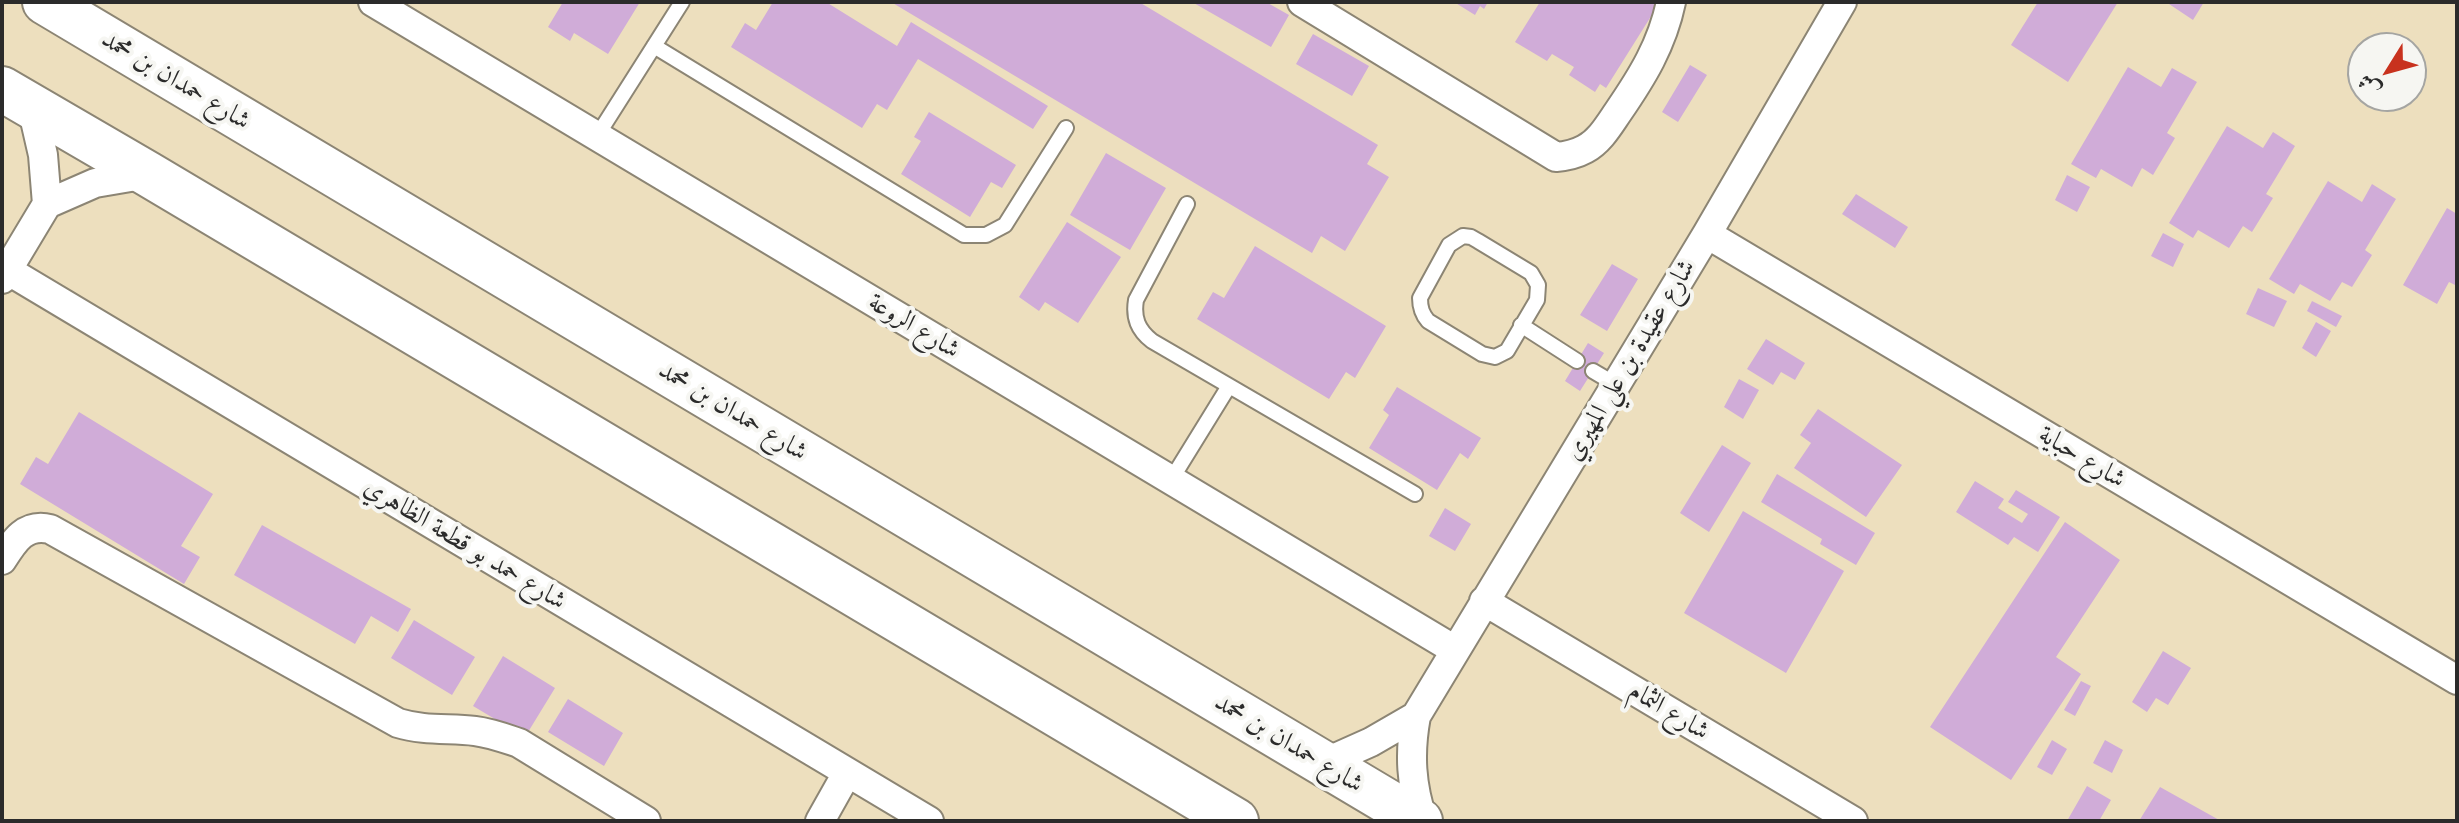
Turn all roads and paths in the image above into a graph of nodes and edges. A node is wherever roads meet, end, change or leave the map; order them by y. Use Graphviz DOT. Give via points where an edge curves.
graph roads {
  1 [pos="45,2"];
  2 [pos="373,2"];
  3 [pos="682,2"];
  4 [pos="1302,2"];
  5 [pos="1671,2"];
  6 [pos="1842,2"];
  7 [pos="654,46"];
  8 [pos="17,98"];
  9 [pos="1066,128"];
  10 [pos="597,136"];
  11 [pos="148,174"];
  12 [pos="47,204"];
  13 [pos="1187,204"];
  14 [pos="1707,234"];
  15 [pos="4,272"];
  16 [pos="1521,325"];
  17 [pos="1577,361"];
  18 [pos="1229,386"];
  19 [pos="1171,480"];
  20 [pos="1415,494"];
  21 [pos="2,560"];
  22 [pos="1484,601"];
  23 [pos="1455,650"];
  24 [pos="2457,680"];
  25 [pos="1416,716"];
  26 [pos="1324,763"];
  27 [pos="847,773"];
  28 [pos="646,821"];
  29 [pos="820,821"];
  30 [pos="929,821"];
  31 [pos="1236,821"];
  32 [pos="1422,821"];
  33 [pos="1853,821"];
  1 -- 26 [label="main road, شارع حمدان بن محمد"];
  2 -- 10 [label="street, شارع الروعة"];
  3 -- 7 [label="lane"];
  4 -- 5 [label="street" via="1556,157 1588,148 1603,134 1651,61"];
  6 -- 14 [label="street, شارع عقيدة بن علي المهيري"];
  7 -- 9 [label="lane" via="964,235 986,235 1005,225"];
  7 -- 10 [label="lane"];
  8 -- 11 [label="main road"];
  8 -- 12 [label="street" via="43,155"];
  10 -- 19 [label="street, شارع الروعة"];
  11 -- 12 [label="street" via="95,183"];
  11 -- 31 [label="main road"];
  12 -- 15 [label="street"];
  13 -- 18 [label="lane" via="1136,300 1136,320 1152,341"];
  14 -- 22 [label="street, شارع عقيدة بن علي المهيري" via="1604,378"];
  14 -- 24 [label="street, شارع حباية"];
  15 -- 27 [label="street, شارع حمد بو قطعة الظاهري"];
  16 -- 16 [label="lane" via="1539,292 1531,273 1471,237 1449,245 1420,298 1428,321 1488,357 1507,351"];
  16 -- 17 [label="lane"];
  18 -- 19 [label="lane"];
  18 -- 20 [label="lane"];
  19 -- 23 [label="street, شارع الروعة"];
  21 -- 28 [label="street" via="28,530 50,529 398,723 473,731 519,743"];
  22 -- 23 [label="street, شارع عقيدة بن علي المهيري"];
  22 -- 33 [label="street, شارع الثمام"];
  23 -- 25 [label="street, شارع عقيدة بن علي المهيري"];
  25 -- 26 [label="street, شارع عقيدة بن علي المهيري"];
  25 -- 32 [label="street, شارع عقيدة بن علي المهيري" via="1411,771"];
  26 -- 32 [label="main road, شارع حمدان بن محمد"];
  27 -- 29 [label="street"];
  27 -- 30 [label="street, شارع حمد بو قطعة الظاهري"];
}
